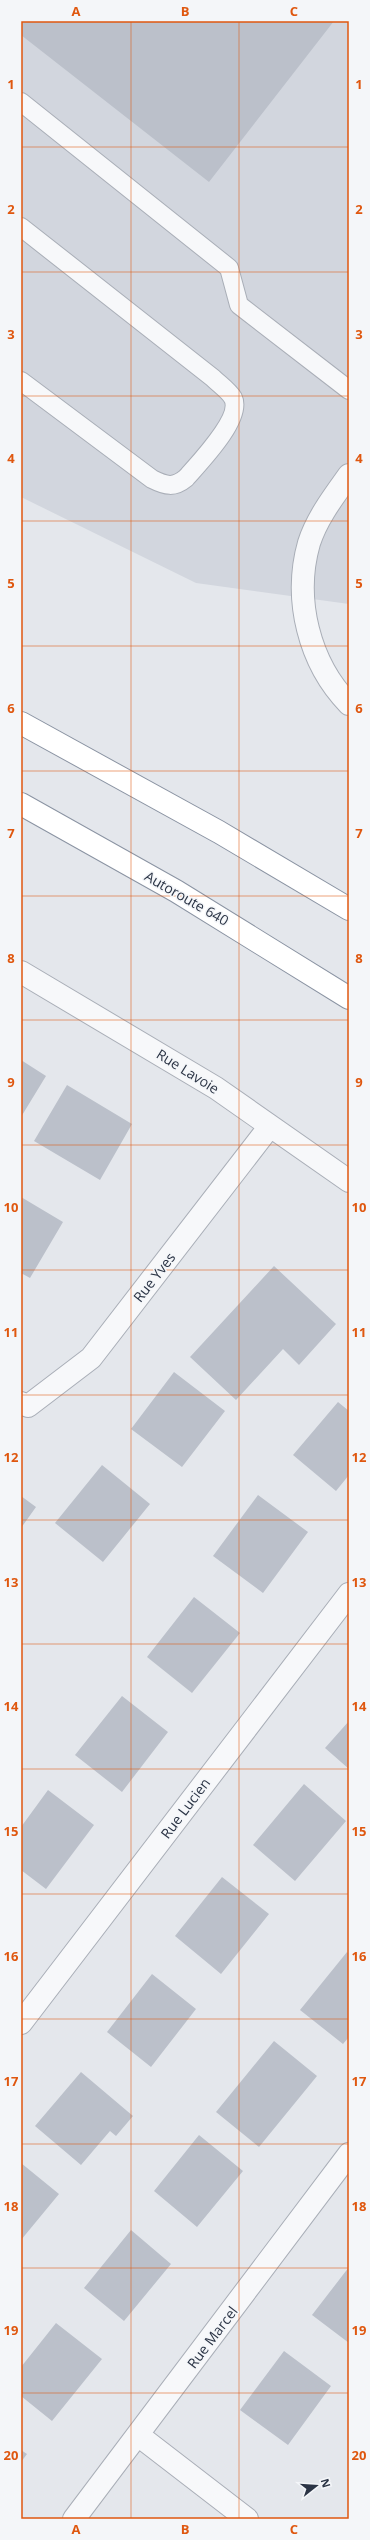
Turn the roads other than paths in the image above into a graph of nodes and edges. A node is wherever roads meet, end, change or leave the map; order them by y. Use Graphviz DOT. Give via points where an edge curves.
graph roads {
  1 [pos="21,102"];
  2 [pos="21,227"];
  3 [pos="21,381"];
  4 [pos="349,390"];
  5 [pos="349,475"];
  6 [pos="349,704"];
  7 [pos="21,723"];
  8 [pos="21,804"];
  9 [pos="349,909"];
  10 [pos="21,972"];
  11 [pos="349,998"];
  12 [pos="270,1126"];
  13 [pos="349,1180"];
  14 [pos="21,1402"];
  15 [pos="348,1597"];
  16 [pos="21,2023"];
  17 [pos="349,2154"];
  18 [pos="138,2435"];
  19 [pos="74,2519"];
  20 [pos="247,2519"];
  1 -- 4 [label="lane" via="229,268 239,305"];
  2 -- 3 [label="lane" via="213,378 233,398 235,412 229,424 186,478 178,485 165,486 152,479"];
  5 -- 6 [label="street" via="322,516 309,543 303,588 304,613 310,639 320,664"];
  7 -- 9 [label="highway" via="186,813 297,876"];
  8 -- 11 [label="highway, Autoroute 640" via="189,899"];
  10 -- 12 [label="street, Rue Lavoie" via="161,1054"];
  12 -- 13 [label="street, Rue Lavoie"];
  12 -- 14 [label="street, Rue Yves" via="91,1358 28,1406"];
  15 -- 16 [label="street, Rue Lucien"];
  17 -- 18 [label="street, Rue Marcel"];
  18 -- 19 [label="street, Rue Marcel"];
  18 -- 20 [label="street"];
}
